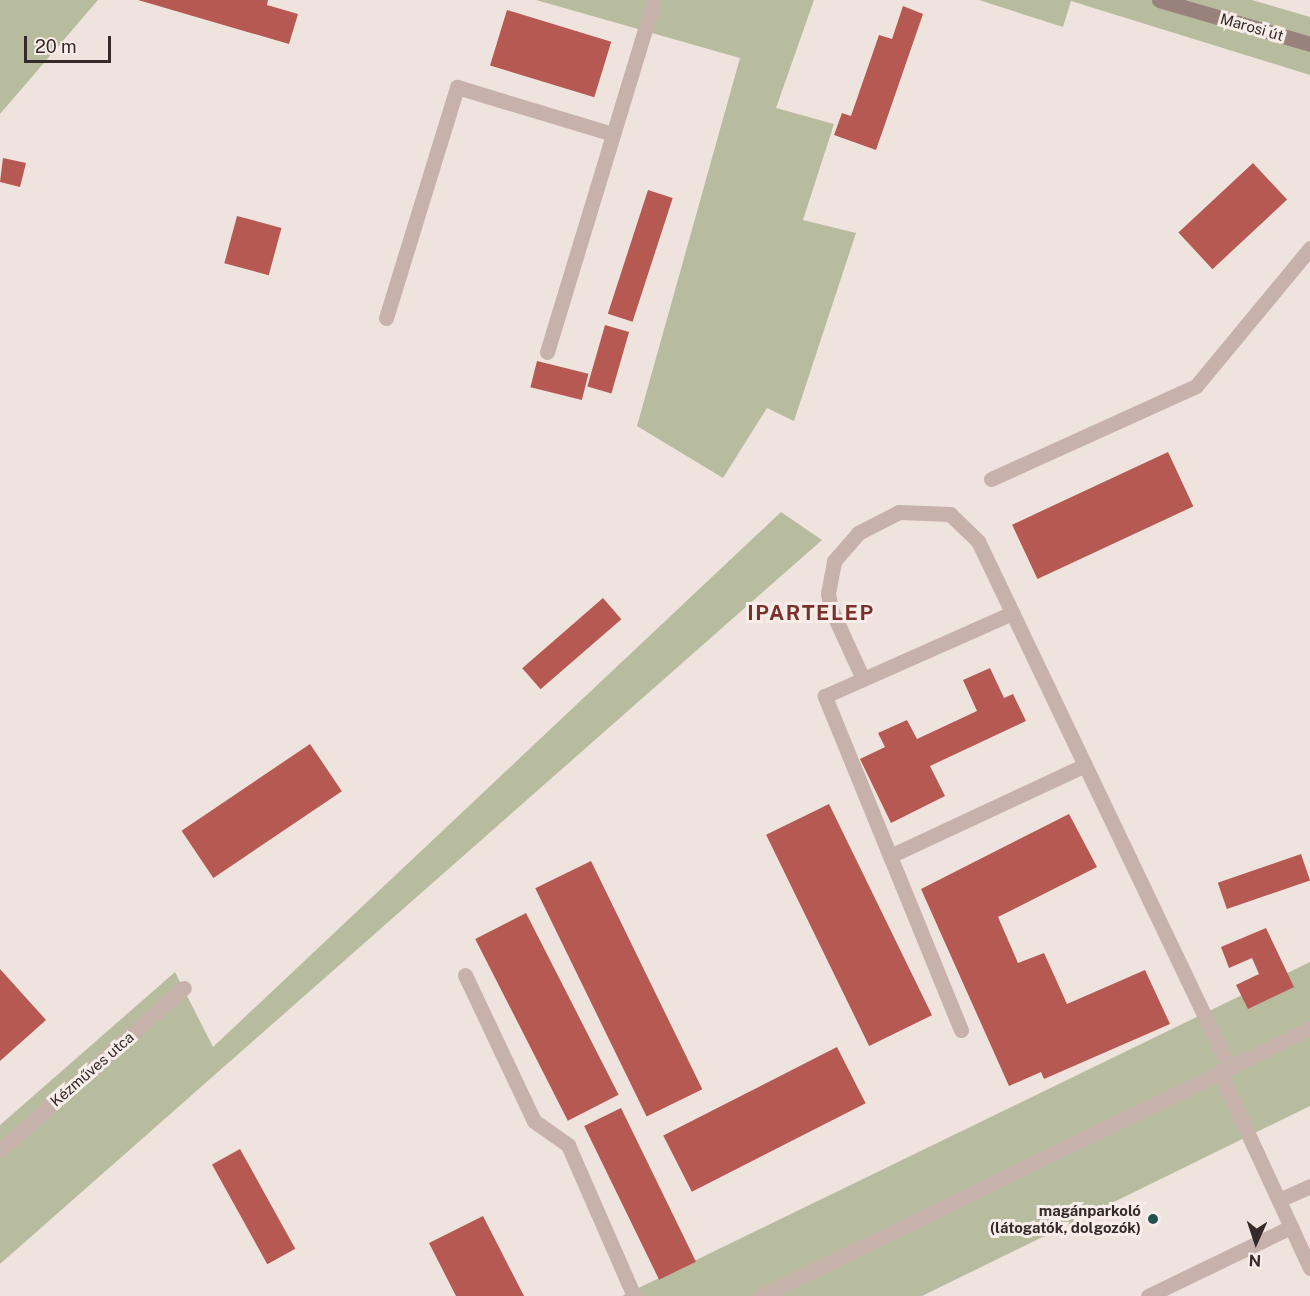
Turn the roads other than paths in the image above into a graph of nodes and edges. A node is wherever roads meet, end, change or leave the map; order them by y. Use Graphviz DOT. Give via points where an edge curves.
graph roads {
  1 [pos="654,0"];
  2 [pos="1159,0"];
  3 [pos="1310,44"];
  4 [pos="613,134"];
  5 [pos="1310,248"];
  6 [pos="386,318"];
  7 [pos="548,352"];
  8 [pos="991,479"];
  9 [pos="1012,613"];
  10 [pos="863,679"];
  11 [pos="1085,765"];
  12 [pos="890,856"];
  13 [pos="465,975"];
  14 [pos="184,988"];
  15 [pos="1310,1028"];
  16 [pos="961,1030"];
  17 [pos="1224,1069"];
  18 [pos="0,1150"];
  19 [pos="1310,1186"];
  20 [pos="1279,1200"];
  21 [pos="1291,1227"];
  22 [pos="1310,1268"];
  23 [pos="634,1296"];
  24 [pos="760,1296"];
  25 [pos="1148,1296"];
  1 -- 4 [label="street"];
  2 -- 3 [label="street, Marosi út"];
  4 -- 6 [label="street" via="457,87"];
  4 -- 7 [label="street"];
  5 -- 8 [label="street" via="1196,386"];
  9 -- 10 [label="street"];
  9 -- 10 [label="street" via="978,542 951,514 899,512 882,519 858,533 843,548 830,576 831,609"];
  9 -- 11 [label="street"];
  10 -- 12 [label="street" via="825,696"];
  11 -- 12 [label="street"];
  11 -- 17 [label="street"];
  12 -- 16 [label="street"];
  13 -- 23 [label="street" via="534,1121 568,1144"];
  14 -- 18 [label="street, Kézműves utca"];
  15 -- 17 [label="street"];
  17 -- 20 [label="street"];
  17 -- 24 [label="street"];
  19 -- 20 [label="street"];
  20 -- 21 [label="street"];
  21 -- 22 [label="street"];
  21 -- 25 [label="street"];
}
